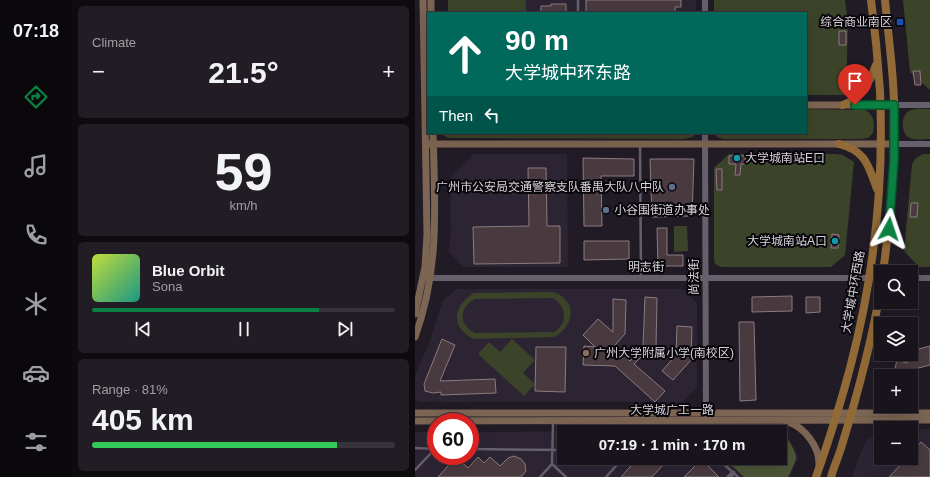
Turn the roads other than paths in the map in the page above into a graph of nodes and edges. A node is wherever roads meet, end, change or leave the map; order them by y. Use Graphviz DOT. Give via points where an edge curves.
graph roads {
  1 [pos="423,0"];
  2 [pos="431,0"];
  3 [pos="578,0"];
  4 [pos="705,0"];
  5 [pos="871,0"];
  6 [pos="885,0"];
  7 [pos="431,12"];
  8 [pos="578,12"];
  9 [pos="705,12"];
  10 [pos="877,60"];
  11 [pos="427,105"];
  12 [pos="807,105"];
  13 [pos="843,105"];
  14 [pos="880,105"];
  15 [pos="894,105"];
  16 [pos="930,105"];
  17 [pos="429,134"];
  18 [pos="433,134"];
  19 [pos="705,134"];
  20 [pos="430,144"];
  21 [pos="640,144"];
  22 [pos="705,144"];
  23 [pos="839,144"];
  24 [pos="880,144"];
  25 [pos="894,144"];
  26 [pos="930,144"];
  27 [pos="878,192"];
  28 [pos="884,265"];
  29 [pos="427,278"];
  30 [pos="641,278"];
  31 [pos="705,278"];
  32 [pos="869,278"];
  33 [pos="918,278"];
  34 [pos="930,278"];
  35 [pos="877,309"];
  36 [pos="415,314"];
  37 [pos="415,337"];
  38 [pos="415,413"];
  39 [pos="930,413"];
  40 [pos="706,417"];
  41 [pos="836,417"];
  42 [pos="851,417"];
  43 [pos="784,420"];
  44 [pos="930,420"];
  45 [pos="415,421"];
  46 [pos="553,424"];
  47 [pos="415,448"];
  48 [pos="427,448"];
  49 [pos="479,449"];
  50 [pos="552,450"];
  51 [pos="557,450"];
  52 [pos="427,457"];
  53 [pos="552,464"];
  54 [pos="617,465"];
  55 [pos="723,465"];
  56 [pos="415,470"];
  57 [pos="817,473"];
  58 [pos="731,475"];
  59 [pos="540,477"];
  60 [pos="566,477"];
  61 [pos="606,477"];
  62 [pos="738,477"];
  63 [pos="831,477"];
  1 -- 11 [label="main road"];
  2 -- 7 [label="main road"];
  3 -- 8 [label="lane"];
  4 -- 9 [label="street"];
  5 -- 10 [label="main road, 大学城中环西路"];
  6 -- 15 [label="main road"];
  10 -- 13 [label="main road" via="865,89 857,98"];
  10 -- 14 [label="main road, 大学城中环西路"];
  12 -- 13 [label="main road"];
  13 -- 14 [label="main road"];
  14 -- 15 [label="main road"];
  14 -- 24 [label="main road, 大学城中环西路"];
  15 -- 16 [label="street"];
  15 -- 25 [label="main road"];
  17 -- 20 [label="main road"];
  18 -- 20 [label="main road"];
  19 -- 22 [label="street, 尚法街"];
  20 -- 21 [label="main road"];
  20 -- 29 [label="main road"];
  21 -- 22 [label="main road"];
  21 -- 30 [label="lane"];
  22 -- 23 [label="main road"];
  22 -- 31 [label="street, 尚法街"];
  23 -- 24 [label="main road"];
  23 -- 27 [label="main road" via="853,149 863,157"];
  24 -- 25 [label="main road"];
  24 -- 27 [label="main road, 大学城中环西路"];
  25 -- 26 [label="street"];
  25 -- 28 [label="main road" via="891,208"];
  27 -- 32 [label="main road, 大学城中环西路"];
  29 -- 30 [label="street, 明志街"];
  29 -- 36 [label="main road"];
  29 -- 37 [label="main road" via="425,307"];
  30 -- 31 [label="street, 明志街"];
  31 -- 32 [label="street, 明志街"];
  31 -- 40 [label="street, 尚法街"];
  32 -- 41 [label="main road, 大学城中环西路" via="851,363"];
  33 -- 34 [label="street"];
  35 -- 42 [label="main road"];
  38 -- 40 [label="main road, 大学城广工一路"];
  39 -- 42 [label="main road, 大学城广工一路"];
  40 -- 41 [label="main road, 大学城广工一路"];
  40 -- 43 [label="main road, 大学城广工一路"];
  40 -- 45 [label="main road, 大学城广工一路"];
  41 -- 42 [label="main road, 大学城广工一路"];
  41 -- 43 [label="main road, 大学城广工一路"];
  41 -- 57 [label="main road, 大学城中环西路"];
  42 -- 44 [label="main road, 大学城广工一路"];
  42 -- 63 [label="main road"];
  43 -- 57 [label="main road" via="797,426 810,438 818,456"];
  46 -- 50 [label="lane"];
  47 -- 48 [label="lane"];
  49 -- 50 [label="lane"];
  50 -- 51 [label="lane"];
  50 -- 53 [label="lane"];
  52 -- 56 [label="lane"];
  53 -- 59 [label="lane"];
  53 -- 60 [label="lane"];
  54 -- 61 [label="lane"];
  55 -- 58 [label="lane"];
  58 -- 62 [label="lane"];
}
